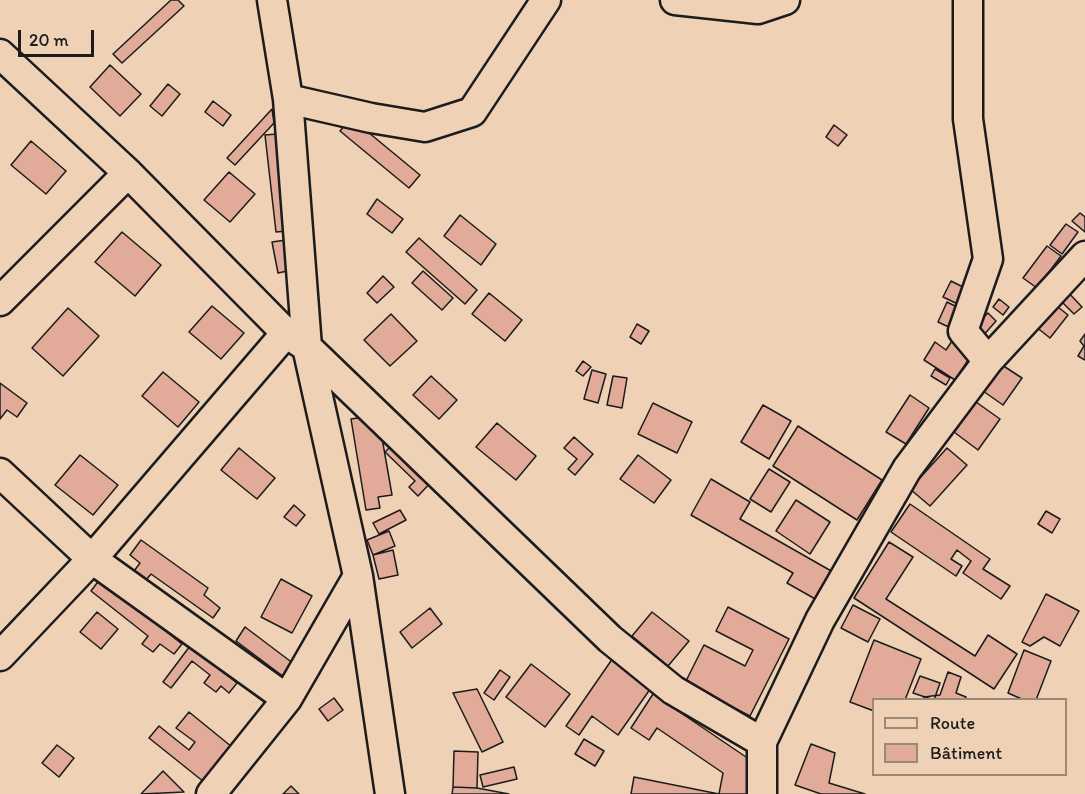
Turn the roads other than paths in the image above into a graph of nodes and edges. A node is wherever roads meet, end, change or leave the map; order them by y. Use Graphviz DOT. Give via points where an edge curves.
graph roads {
  1 [pos="272,0"];
  2 [pos="546,0"];
  3 [pos="675,0"];
  4 [pos="785,0"];
  5 [pos="968,0"];
  6 [pos="0,54"];
  7 [pos="288,99"];
  8 [pos="128,173"];
  9 [pos="1085,256"];
  10 [pos="0,301"];
  11 [pos="296,340"];
  12 [pos="988,361"];
  13 [pos="0,473"];
  14 [pos="92,559"];
  15 [pos="358,576"];
  16 [pos="0,656"];
  17 [pos="287,699"];
  18 [pos="762,742"];
  19 [pos="211,794"];
  20 [pos="390,794"];
  21 [pos="762,794"];
  1 -- 7 [label="street"];
  2 -- 7 [label="street" via="472,112 425,127"];
  3 -- 4 [label="street" via="758,9"];
  5 -- 12 [label="street" via="968,119 988,260 963,331"];
  6 -- 8 [label="street"];
  7 -- 11 [label="street"];
  8 -- 10 [label="street"];
  8 -- 11 [label="street"];
  9 -- 12 [label="street"];
  11 -- 14 [label="street"];
  11 -- 15 [label="street"];
  11 -- 18 [label="street" via="610,639 673,690"];
  12 -- 18 [label="street" via="907,469 820,620"];
  13 -- 14 [label="street"];
  14 -- 16 [label="street"];
  14 -- 17 [label="street"];
  15 -- 17 [label="street"];
  15 -- 20 [label="street"];
  17 -- 19 [label="street"];
  18 -- 21 [label="street"];
}
